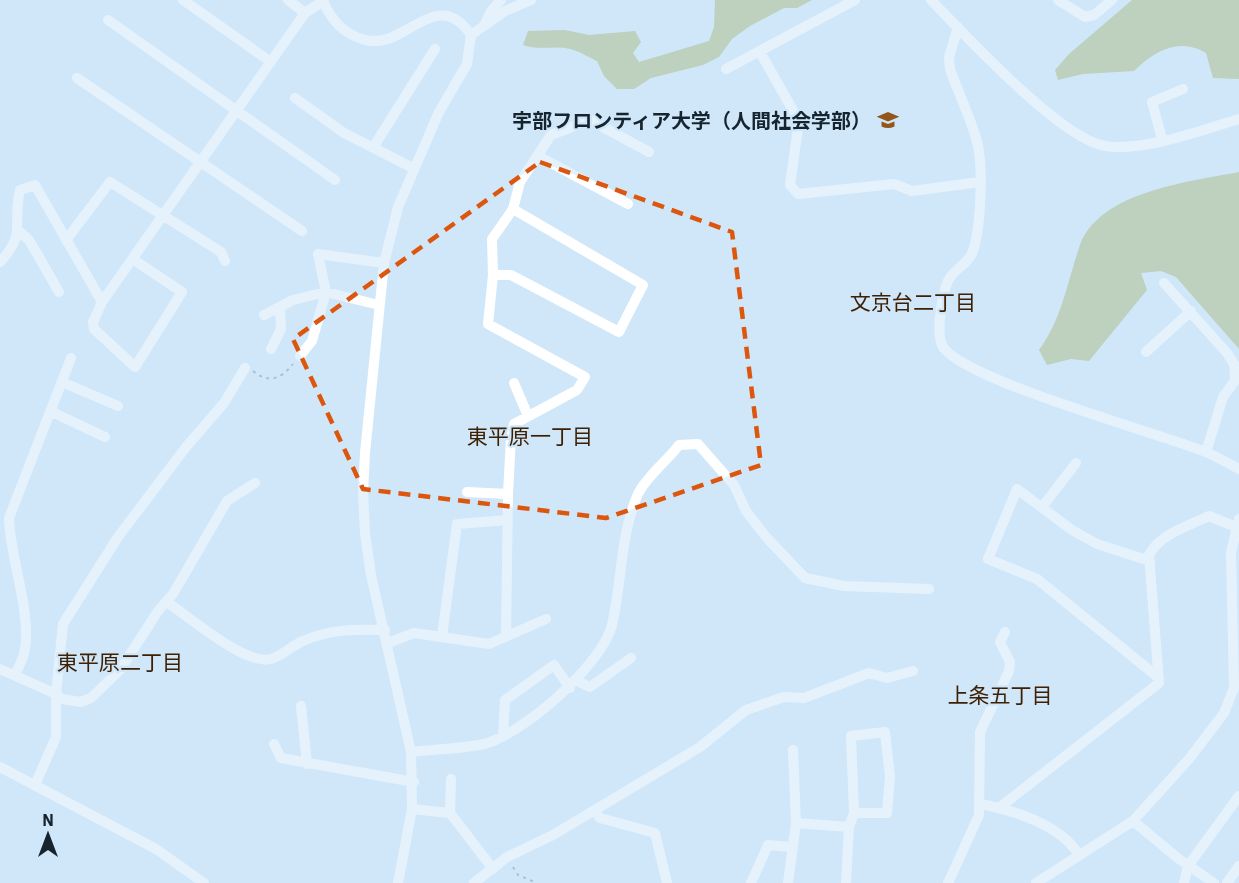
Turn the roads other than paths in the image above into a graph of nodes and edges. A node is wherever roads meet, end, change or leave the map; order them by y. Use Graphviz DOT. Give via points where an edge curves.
graph roads {
  1 [pos="183,0"];
  2 [pos="288,0"];
  3 [pos="323,0"];
  4 [pos="501,0"];
  5 [pos="531,0"];
  6 [pos="855,0"];
  7 [pos="931,0"];
  8 [pos="1058,0"];
  9 [pos="1112,0"];
  10 [pos="305,13"];
  11 [pos="108,20"];
  12 [pos="484,27"];
  13 [pos="958,27"];
  14 [pos="471,35"];
  15 [pos="435,50"];
  16 [pos="760,52"];
  17 [pos="271,62"];
  18 [pos="726,69"];
  19 [pos="77,78"];
  20 [pos="1183,89"];
  21 [pos="295,98"];
  22 [pos="237,111"];
  23 [pos="1239,119"];
  24 [pos="1161,139"];
  25 [pos="374,146"];
  26 [pos="649,152"];
  27 [pos="538,156"];
  28 [pos="202,162"];
  29 [pos="413,168"];
  30 [pos="335,180"];
  31 [pos="980,182"];
  32 [pos="628,204"];
  33 [pos="513,209"];
  34 [pos="164,216"];
  35 [pos="19,231"];
  36 [pos="302,231"];
  37 [pos="66,240"];
  38 [pos="134,260"];
  39 [pos="225,261"];
  40 [pos="0,262"];
  41 [pos="384,263"];
  42 [pos="493,275"];
  43 [pos="1164,283"];
  44 [pos="59,292"];
  45 [pos="326,292"];
  46 [pos="102,302"];
  47 [pos="380,305"];
  48 [pos="280,307"];
  49 [pos="1191,311"];
  50 [pos="264,315"];
  51 [pos="271,349"];
  52 [pos="1146,352"];
  53 [pos="300,356"];
  54 [pos="71,358"];
  55 [pos="245,368"];
  56 [pos="1237,377"];
  57 [pos="62,382"];
  58 [pos="514,383"];
  59 [pos="118,406"];
  60 [pos="52,412"];
  61 [pos="528,416"];
  62 [pos="105,437"];
  63 [pos="1206,452"];
  64 [pos="1076,463"];
  65 [pos="1239,468"];
  66 [pos="255,483"];
  67 [pos="467,492"];
  68 [pos="508,494"];
  69 [pos="1042,507"];
  70 [pos="508,520"];
  71 [pos="1238,523"];
  72 [pos="1150,561"];
  73 [pos="929,589"];
  74 [pos="168,603"];
  75 [pos="546,619"];
  76 [pos="385,630"];
  77 [pos="1005,632"];
  78 [pos="442,636"];
  79 [pos="506,637"];
  80 [pos="388,643"];
  81 [pos="631,658"];
  82 [pos="0,669"];
  83 [pos="913,671"];
  84 [pos="15,675"];
  85 [pos="1159,678"];
  86 [pos="573,684"];
  87 [pos="1237,688"];
  88 [pos="56,693"];
  89 [pos="301,706"];
  90 [pos="503,735"];
  91 [pos="274,744"];
  92 [pos="793,750"];
  93 [pos="411,752"];
  94 [pos="307,764"];
  95 [pos="0,767"];
  96 [pos="452,779"];
  97 [pos="414,782"];
  98 [pos="35,785"];
  99 [pos="1239,796"];
  100 [pos="981,804"];
  101 [pos="999,807"];
  102 [pos="412,809"];
  103 [pos="594,810"];
  104 [pos="450,813"];
  105 [pos="854,813"];
  106 [pos="1133,821"];
  107 [pos="796,823"];
  108 [pos="849,827"];
  109 [pos="791,847"];
  110 [pos="1079,855"];
  111 [pos="1188,866"];
  112 [pos="1239,866"];
  113 [pos="493,869"];
  114 [pos="204,883"];
  115 [pos="398,883"];
  116 [pos="474,883"];
  117 [pos="668,883"];
  118 [pos="752,883"];
  119 [pos="788,883"];
  120 [pos="846,883"];
  121 [pos="948,883"];
  122 [pos="1036,883"];
  123 [pos="1184,883"];
  124 [pos="1214,883"];
  125 [pos="1227,883"];
  1 -- 17 [label="street"];
  2 -- 10 [label="street"];
  3 -- 10 [label="street"];
  3 -- 14 [label="street" via="334,21 362,39 395,37 439,12 459,19"];
  4 -- 12 [label="street" via="490,11"];
  5 -- 12 [label="street" via="505,11"];
  6 -- 16 [label="street"];
  7 -- 13 [label="street"];
  8 -- 9 [label="street" via="1085,17 1094,15"];
  10 -- 17 [label="street"];
  11 -- 22 [label="street"];
  12 -- 14 [label="street"];
  13 -- 24 [label="street" via="1069,130 1090,142 1120,147"];
  13 -- 31 [label="street" via="949,57 950,69 976,137"];
  14 -- 29 [label="street" via="467,64"];
  15 -- 25 [label="street"];
  16 -- 18 [label="street"];
  16 -- 31 [label="street" via="799,121 790,184 798,194 894,184 912,191"];
  17 -- 22 [label="street"];
  19 -- 28 [label="street"];
  20 -- 24 [label="street" via="1152,102"];
  21 -- 25 [label="street" via="344,133"];
  22 -- 28 [label="street"];
  22 -- 30 [label="street"];
  23 -- 24 [label="street"];
  25 -- 29 [label="street"];
  26 -- 27 [label="street" via="590,120 551,135"];
  27 -- 32 [label="street"];
  27 -- 33 [label="street" via="520,182"];
  28 -- 34 [label="street"];
  28 -- 36 [label="street"];
  29 -- 41 [label="street"];
  31 -- 63 [label="street" via="974,248 970,259 952,274 946,285 940,334 949,354 960,363 1049,400"];
  33 -- 42 [label="street" via="492,239"];
  33 -- 42 [label="street" via="643,285 618,332 511,275"];
  34 -- 37 [label="street" via="110,182"];
  34 -- 38 [label="street"];
  34 -- 39 [label="street" via="221,252"];
  35 -- 37 [label="street" via="20,190 35,185"];
  35 -- 40 [label="street"];
  35 -- 44 [label="street" via="29,240"];
  37 -- 46 [label="street"];
  38 -- 46 [label="street"];
  38 -- 46 [label="street" via="182,292 135,367 94,329"];
  41 -- 45 [label="street" via="318,254"];
  41 -- 47 [label="street"];
  42 -- 61 [label="street" via="488,324 585,377 577,390"];
  43 -- 49 [label="street"];
  45 -- 47 [label="street"];
  45 -- 48 [label="street"];
  45 -- 53 [label="street" via="312,341"];
  47 -- 76 [label="street" via="363,492 371,575"];
  48 -- 50 [label="street"];
  48 -- 51 [label="street" via="281,329"];
  49 -- 52 [label="street"];
  49 -- 56 [label="street" via="1234,364"];
  54 -- 57 [label="street"];
  55 -- 88 [label="street" via="224,403 118,537 63,624"];
  56 -- 63 [label="street" via="1223,397"];
  57 -- 59 [label="street"];
  57 -- 60 [label="street"];
  58 -- 61 [label="street"];
  60 -- 62 [label="street"];
  60 -- 84 [label="street" via="9,518 24,622 24,653"];
  61 -- 68 [label="street" via="514,424"];
  63 -- 65 [label="street"];
  64 -- 69 [label="street"];
  66 -- 74 [label="street" via="227,501"];
  67 -- 68 [label="street"];
  68 -- 70 [label="street"];
  69 -- 72 [label="street" via="1097,544"];
  69 -- 85 [label="street" via="1017,489 988,559 1037,579"];
  70 -- 78 [label="street" via="457,524"];
  70 -- 79 [label="street"];
  71 -- 72 [label="street" via="1209,516 1162,539 1153,547"];
  71 -- 87 [label="street" via="1231,553"];
  72 -- 85 [label="street"];
  73 -- 86 [label="street" via="844,586 805,578 746,511 734,484 707,452 698,444 679,445 639,493 612,625"];
  74 -- 76 [label="street" via="230,647 263,659 272,659 302,641 333,631"];
  74 -- 88 [label="street" via="158,611 127,662 91,698 72,702"];
  75 -- 79 [label="street"];
  76 -- 80 [label="street"];
  77 -- 100 [label="street" via="1000,642 1010,662 1009,671 980,732"];
  78 -- 79 [label="street" via="489,644"];
  78 -- 80 [label="street" via="414,633"];
  80 -- 93 [label="street"];
  81 -- 86 [label="street" via="590,687"];
  82 -- 84 [label="street"];
  83 -- 103 [label="street" via="887,678 869,673 804,698 784,697 746,710 700,747"];
  84 -- 88 [label="street"];
  85 -- 101 [label="street" via="1158,684"];
  86 -- 90 [label="street"];
  86 -- 90 [label="street" via="554,665 505,700"];
  87 -- 106 [label="street" via="1215,726"];
  88 -- 98 [label="street" via="56,737"];
  89 -- 94 [label="street"];
  90 -- 93 [label="street" via="484,744"];
  91 -- 94 [label="street" via="281,758"];
  92 -- 107 [label="street"];
  93 -- 97 [label="street"];
  94 -- 97 [label="street"];
  95 -- 98 [label="street"];
  96 -- 104 [label="street"];
  97 -- 102 [label="street"];
  98 -- 114 [label="street" via="156,849"];
  99 -- 111 [label="street"];
  100 -- 101 [label="street"];
  100 -- 121 [label="street"];
  101 -- 110 [label="street" via="1062,834"];
  102 -- 104 [label="street"];
  102 -- 115 [label="street"];
  103 -- 113 [label="street" via="507,857"];
  103 -- 117 [label="street" via="600,818 655,833"];
  104 -- 113 [label="street"];
  105 -- 105 [label="street" via="851,736 885,732 890,777 887,813"];
  105 -- 108 [label="street"];
  106 -- 110 [label="street"];
  106 -- 111 [label="street"];
  107 -- 108 [label="street"];
  107 -- 109 [label="street"];
  108 -- 120 [label="street"];
  109 -- 118 [label="street" via="768,845"];
  109 -- 119 [label="street"];
  110 -- 122 [label="street"];
  111 -- 123 [label="street"];
  111 -- 124 [label="street"];
  112 -- 125 [label="street"];
  113 -- 116 [label="street"];
}
